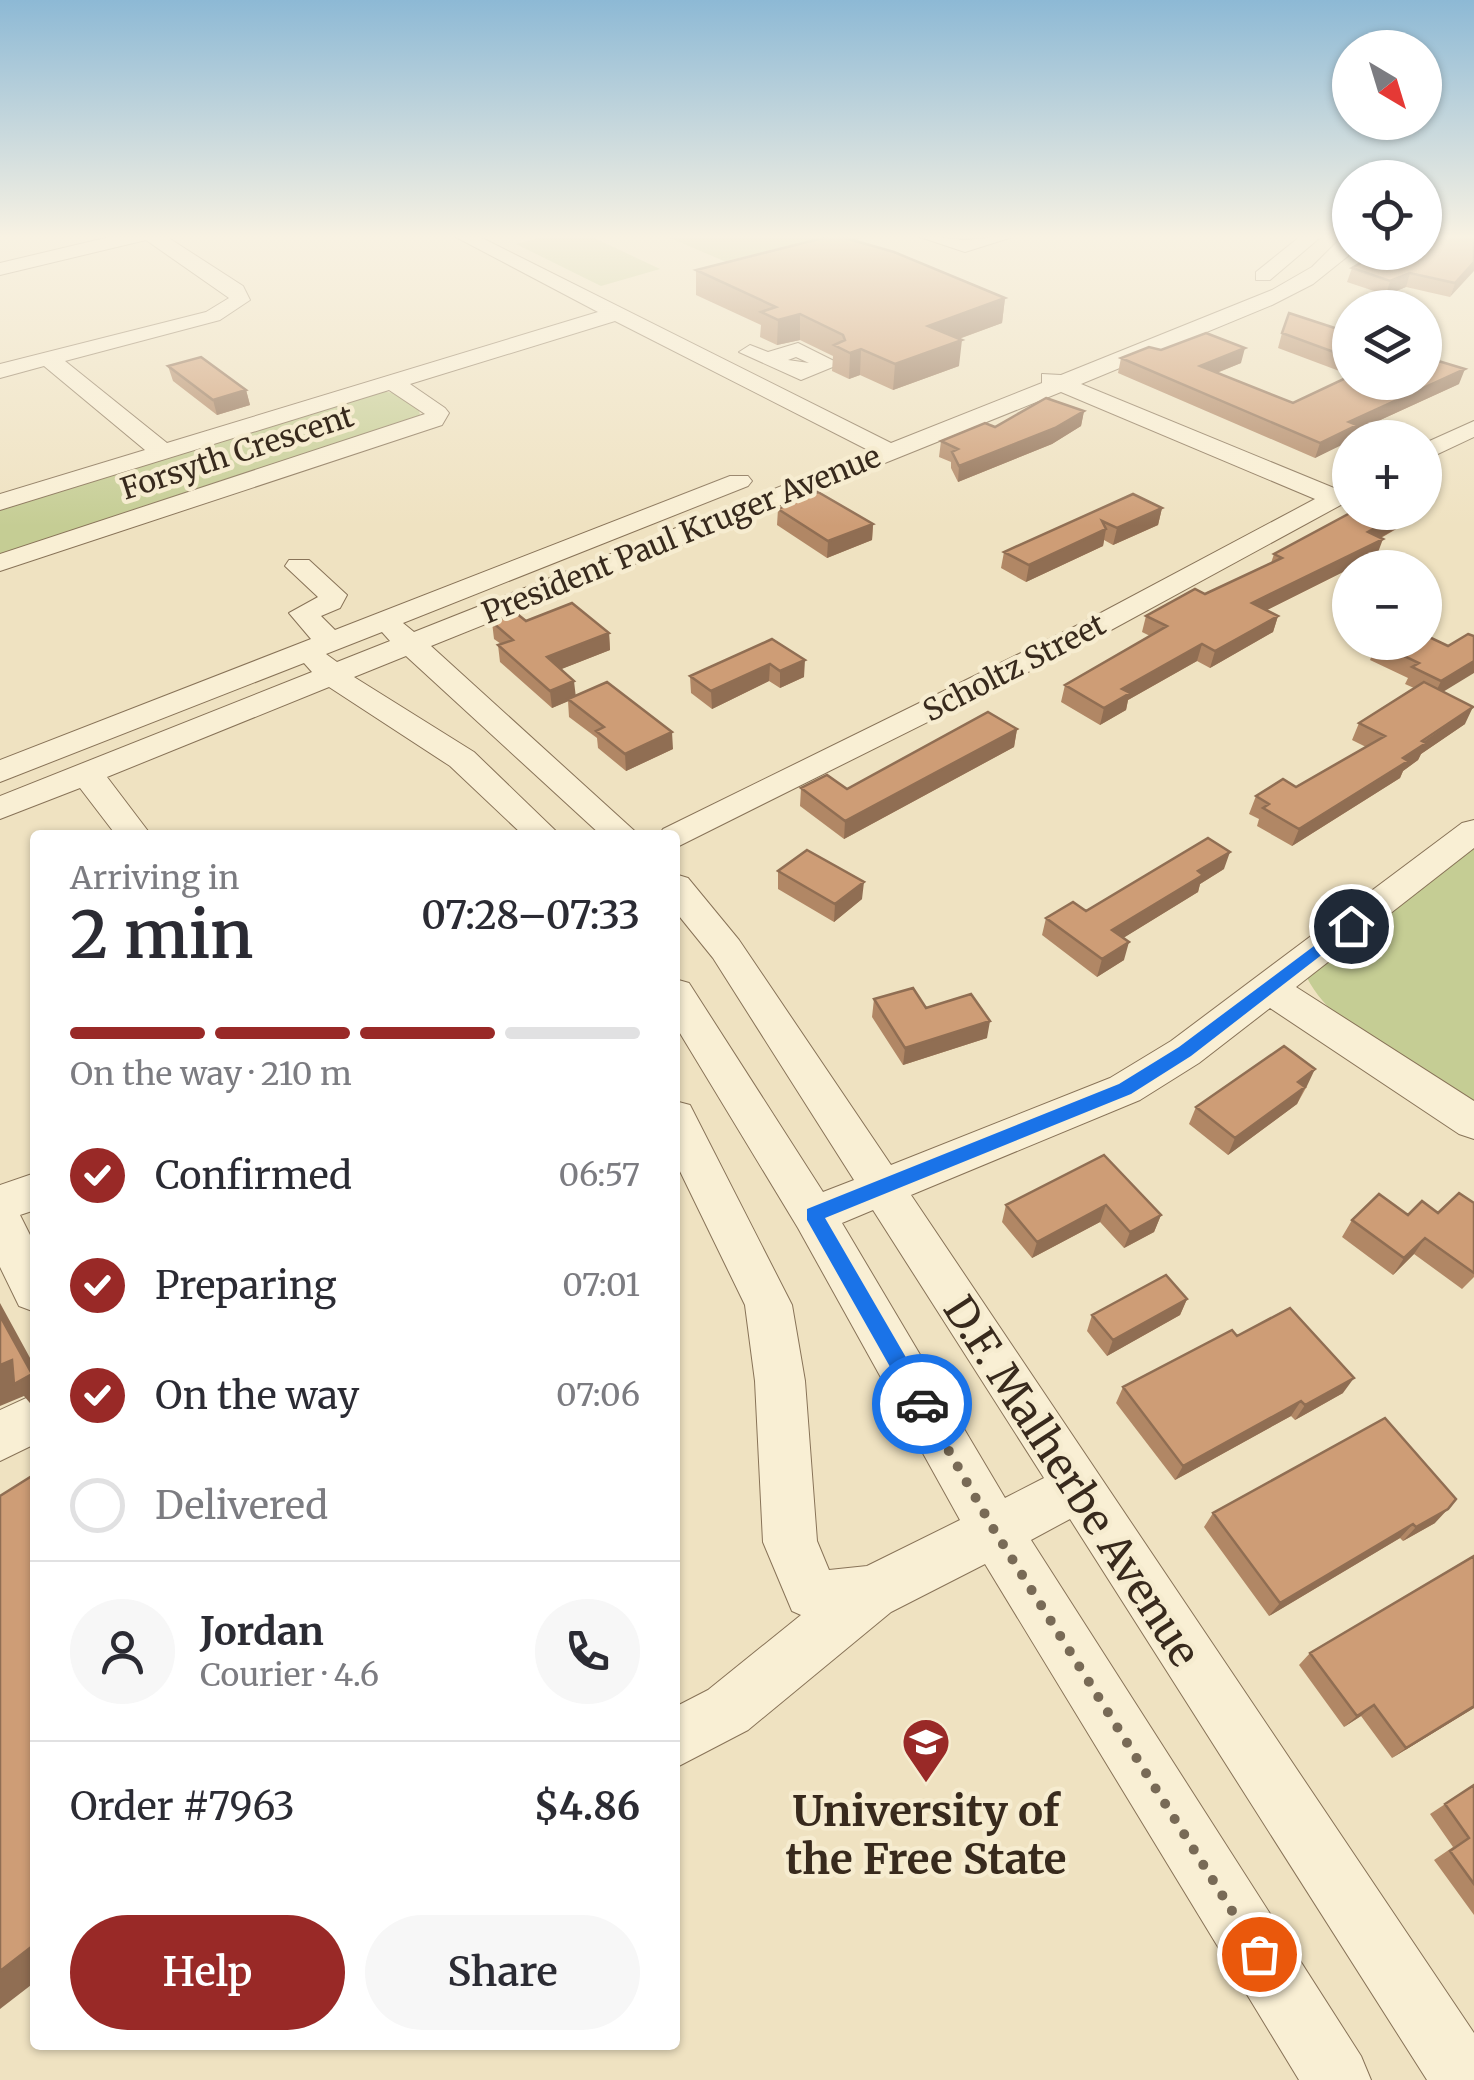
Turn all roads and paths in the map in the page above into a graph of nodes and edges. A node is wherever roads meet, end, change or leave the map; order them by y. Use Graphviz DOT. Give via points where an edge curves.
graph roads {
  1 [pos="151,332"];
  2 [pos="557,332"];
  3 [pos="651,332"];
  4 [pos="1127,332"];
  5 [pos="1189,332"];
  6 [pos="758,355"];
  7 [pos="49,359"];
  8 [pos="704,359"];
  9 [pos="0,372"];
  10 [pos="393,383"];
  11 [pos="1060,384"];
  12 [pos="890,423"];
  13 [pos="1474,428"];
  14 [pos="861,434"];
  15 [pos="1442,444"];
  16 [pos="825,448"];
  17 [pos="161,451"];
  18 [pos="888,451"];
  19 [pos="770,469"];
  20 [pos="1332,490"];
  21 [pos="1332,499"];
  22 [pos="0,502"];
  23 [pos="0,562"];
  24 [pos="298,566"];
  25 [pos="464,620"];
  26 [pos="380,621"];
  27 [pos="412,642"];
  28 [pos="322,644"];
  29 [pos="333,676"];
  30 [pos="464,692"];
  31 [pos="0,772"];
  32 [pos="86,774"];
  33 [pos="0,808"];
  34 [pos="130,830"];
  35 [pos="538,830"];
  36 [pos="616,830"];
  37 [pos="1474,831"];
  38 [pos="680,835"];
  39 [pos="680,892"];
  40 [pos="1268,988"];
  41 [pos="680,1001"];
  42 [pos="1474,1122"];
  43 [pos="680,1126"];
  44 [pos="880,1185"];
  45 [pos="30,1193"];
  46 [pos="0,1204"];
  47 [pos="814,1214"];
  48 [pos="0,1220"];
  49 [pos="30,1282"];
  50 [pos="30,1420"];
  51 [pos="0,1438"];
  52 [pos="1076,1489"];
  53 [pos="994,1530"];
  54 [pos="872,1594"];
  55 [pos="680,1736"];
  56 [pos="1338,2080"];
  57 [pos="1466,2080"];
  1 -- 7 [label="street"];
  2 -- 10 [label="street"];
  3 -- 8 [label="street"];
  4 -- 11 [label="street" via="1028,370"];
  5 -- 11 [label="street, President Paul Kruger Avenue"];
  6 -- 8 [label="street"];
  7 -- 9 [label="street"];
  7 -- 17 [label="street"];
  8 -- 14 [label="street"];
  10 -- 17 [label="street"];
  10 -- 23 [label="street, Forsyth Crescent" via="432,408 434,420"];
  11 -- 18 [label="street, President Paul Kruger Avenue"];
  11 -- 20 [label="street"];
  12 -- 14 [label="street, President Paul Kruger Avenue"];
  13 -- 15 [label="street"];
  14 -- 16 [label="street, President Paul Kruger Avenue"];
  14 -- 18 [label="street"];
  17 -- 22 [label="street"];
  18 -- 25 [label="street, President Paul Kruger Avenue"];
  19 -- 26 [label="street, President Paul Kruger Avenue"];
  21 -- 38 [label="street, Scholtz Street" via="1090,630"];
  24 -- 28 [label="street" via="333,595 303,613"];
  25 -- 27 [label="street, President Paul Kruger Avenue"];
  25 -- 30 [label="street" via="453,650"];
  26 -- 27 [label="street"];
  26 -- 28 [label="street, President Paul Kruger Avenue"];
  27 -- 29 [label="street, President Paul Kruger Avenue"];
  27 -- 30 [label="street"];
  28 -- 29 [label="street" via="317,660"];
  28 -- 31 [label="street, President Paul Kruger Avenue"];
  29 -- 32 [label="street, President Paul Kruger Avenue"];
  29 -- 35 [label="street" via="462,759"];
  30 -- 36 [label="street"];
  32 -- 33 [label="street, President Paul Kruger Avenue"];
  32 -- 34 [label="street"];
  37 -- 40 [label="street"];
  39 -- 44 [label="street, D.F. Malherbe Avenue" via="726,948"];
  40 -- 42 [label="street"];
  40 -- 44 [label="street" via="1125,1089"];
  41 -- 47 [label="street"];
  43 -- 54 [label="street" via="768,1305 790,1542 800,1574 812,1592 836,1599"];
  44 -- 47 [label="street"];
  44 -- 52 [label="street, D.F. Malherbe Avenue"];
  45 -- 46 [label="street"];
  47 -- 53 [label="street"];
  48 -- 49 [label="street"];
  50 -- 51 [label="street"];
  52 -- 53 [label="street"];
  52 -- 57 [label="street, D.F. Malherbe Avenue"];
  53 -- 54 [label="street"];
  53 -- 56 [label="street"];
  54 -- 55 [label="street" via="728,1710"];
}
